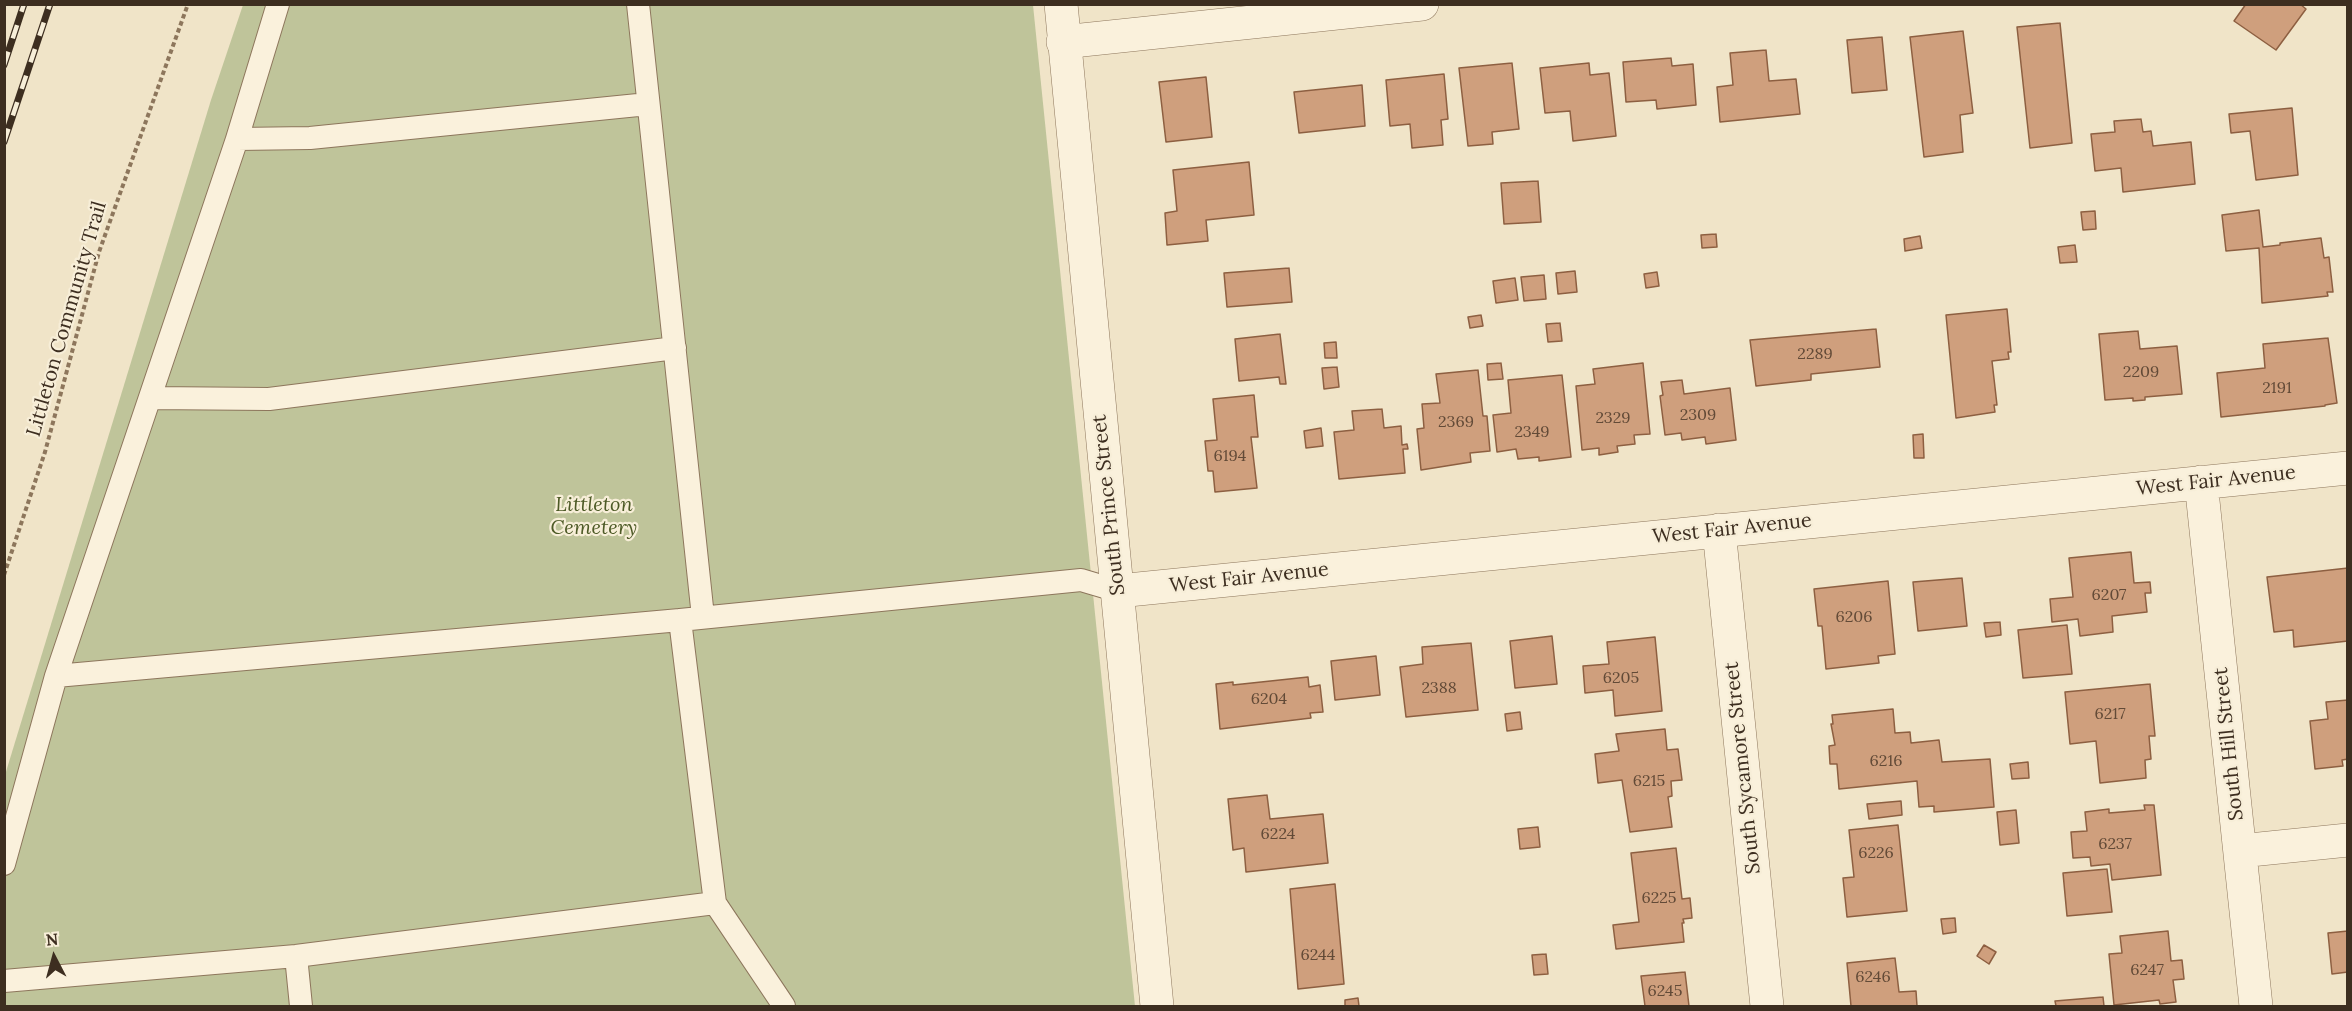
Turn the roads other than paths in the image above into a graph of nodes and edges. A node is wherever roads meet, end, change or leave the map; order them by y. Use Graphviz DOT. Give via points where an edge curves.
graph roads {
  1 [pos="278,4"];
  2 [pos="638,4"];
  3 [pos="1061,4"];
  4 [pos="1422,4"];
  5 [pos="1063,42"];
  6 [pos="648,104"];
  7 [pos="237,139"];
  8 [pos="675,348"];
  9 [pos="150,398"];
  10 [pos="2348,468"];
  11 [pos="2201,483"];
  12 [pos="1719,530"];
  13 [pos="1118,591"];
  14 [pos="703,618"];
  15 [pos="680,620"];
  16 [pos="56,676"];
  17 [pos="2348,840"];
  18 [pos="2240,851"];
  19 [pos="4,864"];
  20 [pos="716,903"];
  21 [pos="296,956"];
  22 [pos="4,981"];
  23 [pos="301,1006"];
  24 [pos="784,1006"];
  25 [pos="1157,1006"];
  26 [pos="1767,1006"];
  27 [pos="2256,1006"];
  1 -- 7 [label="lane"];
  2 -- 6 [label="lane"];
  3 -- 5 [label="street, South Prince Street"];
  4 -- 5 [label="street"];
  5 -- 13 [label="street, South Prince Street"];
  6 -- 7 [label="lane" via="310,138"];
  6 -- 8 [label="lane"];
  7 -- 9 [label="lane"];
  8 -- 9 [label="lane" via="269,399"];
  8 -- 14 [label="lane"];
  9 -- 16 [label="lane"];
  10 -- 11 [label="street, West Fair Avenue"];
  11 -- 12 [label="street, West Fair Avenue"];
  11 -- 18 [label="street, South Hill Street"];
  12 -- 13 [label="street, West Fair Avenue"];
  12 -- 26 [label="street, South Sycamore Street"];
  13 -- 14 [label="lane" via="1081,580"];
  13 -- 25 [label="street, South Prince Street"];
  14 -- 15 [label="lane"];
  15 -- 16 [label="lane"];
  15 -- 20 [label="lane"];
  16 -- 19 [label="lane"];
  17 -- 18 [label="street"];
  18 -- 27 [label="street, South Hill Street"];
  20 -- 21 [label="lane"];
  20 -- 24 [label="lane"];
  21 -- 22 [label="lane"];
  21 -- 23 [label="lane"];
}
